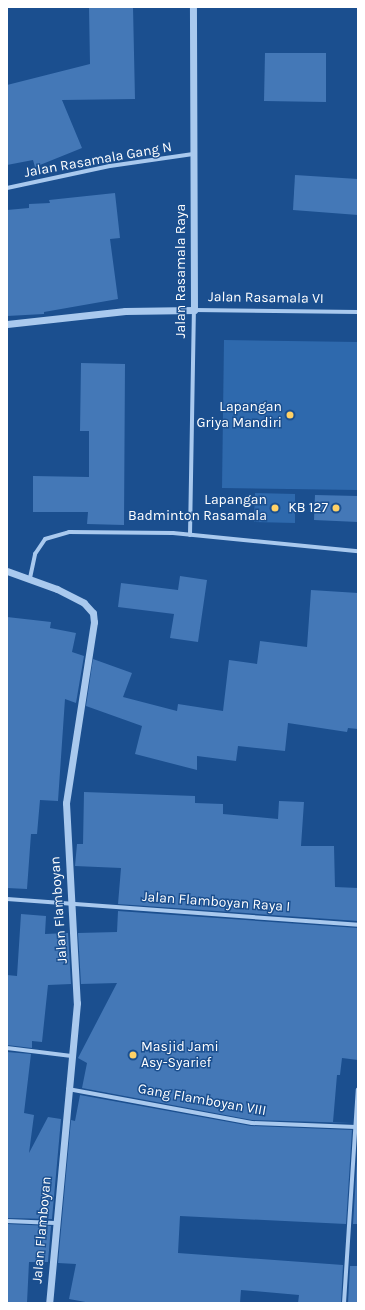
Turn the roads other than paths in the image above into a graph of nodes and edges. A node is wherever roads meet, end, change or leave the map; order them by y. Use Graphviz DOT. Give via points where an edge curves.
graph roads {
  1 [pos="193,7"];
  2 [pos="193,154"];
  3 [pos="7,188"];
  4 [pos="194,310"];
  5 [pos="358,312"];
  6 [pos="7,324"];
  7 [pos="190,535"];
  8 [pos="358,551"];
  9 [pos="7,571"];
  10 [pos="30,578"];
  11 [pos="7,899"];
  12 [pos="72,902"];
  13 [pos="358,925"];
  14 [pos="7,1048"];
  15 [pos="72,1056"];
  16 [pos="68,1089"];
  17 [pos="358,1089"];
  18 [pos="356,1127"];
  19 [pos="7,1221"];
  20 [pos="55,1223"];
  21 [pos="49,1303"];
  22 [pos="344,1303"];
  1 -- 2 [label="street, Jalan Rasamala Raya"];
  2 -- 3 [label="street, Jalan Rasamala Gang N" via="110,166"];
  2 -- 4 [label="street, Jalan Rasamala Raya"];
  4 -- 5 [label="street, Jalan Rasamala VI"];
  4 -- 6 [label="street, Jalan Rasamala VI" via="125,311"];
  4 -- 7 [label="street, Jalan Rasamala Raya"];
  7 -- 8 [label="street"];
  7 -- 10 [label="street" via="69,532 45,539 35,554"];
  9 -- 10 [label="street, Jalan Flamboyan"];
  10 -- 12 [label="street, Jalan Flamboyan" via="84,603 94,613 66,803"];
  11 -- 12 [label="street, Jalan Flamboyan Raya I"];
  12 -- 13 [label="street, Jalan Flamboyan Raya I"];
  12 -- 15 [label="street, Jalan Flamboyan" via="77,1003"];
  14 -- 15 [label="street"];
  15 -- 16 [label="street, Jalan Flamboyan"];
  16 -- 18 [label="street, Gang Flamboyan VIII" via="252,1123"];
  16 -- 20 [label="street, Jalan Flamboyan"];
  17 -- 18 [label="street"];
  18 -- 22 [label="street"];
  19 -- 20 [label="street"];
  20 -- 21 [label="street, Jalan Flamboyan"];
}
